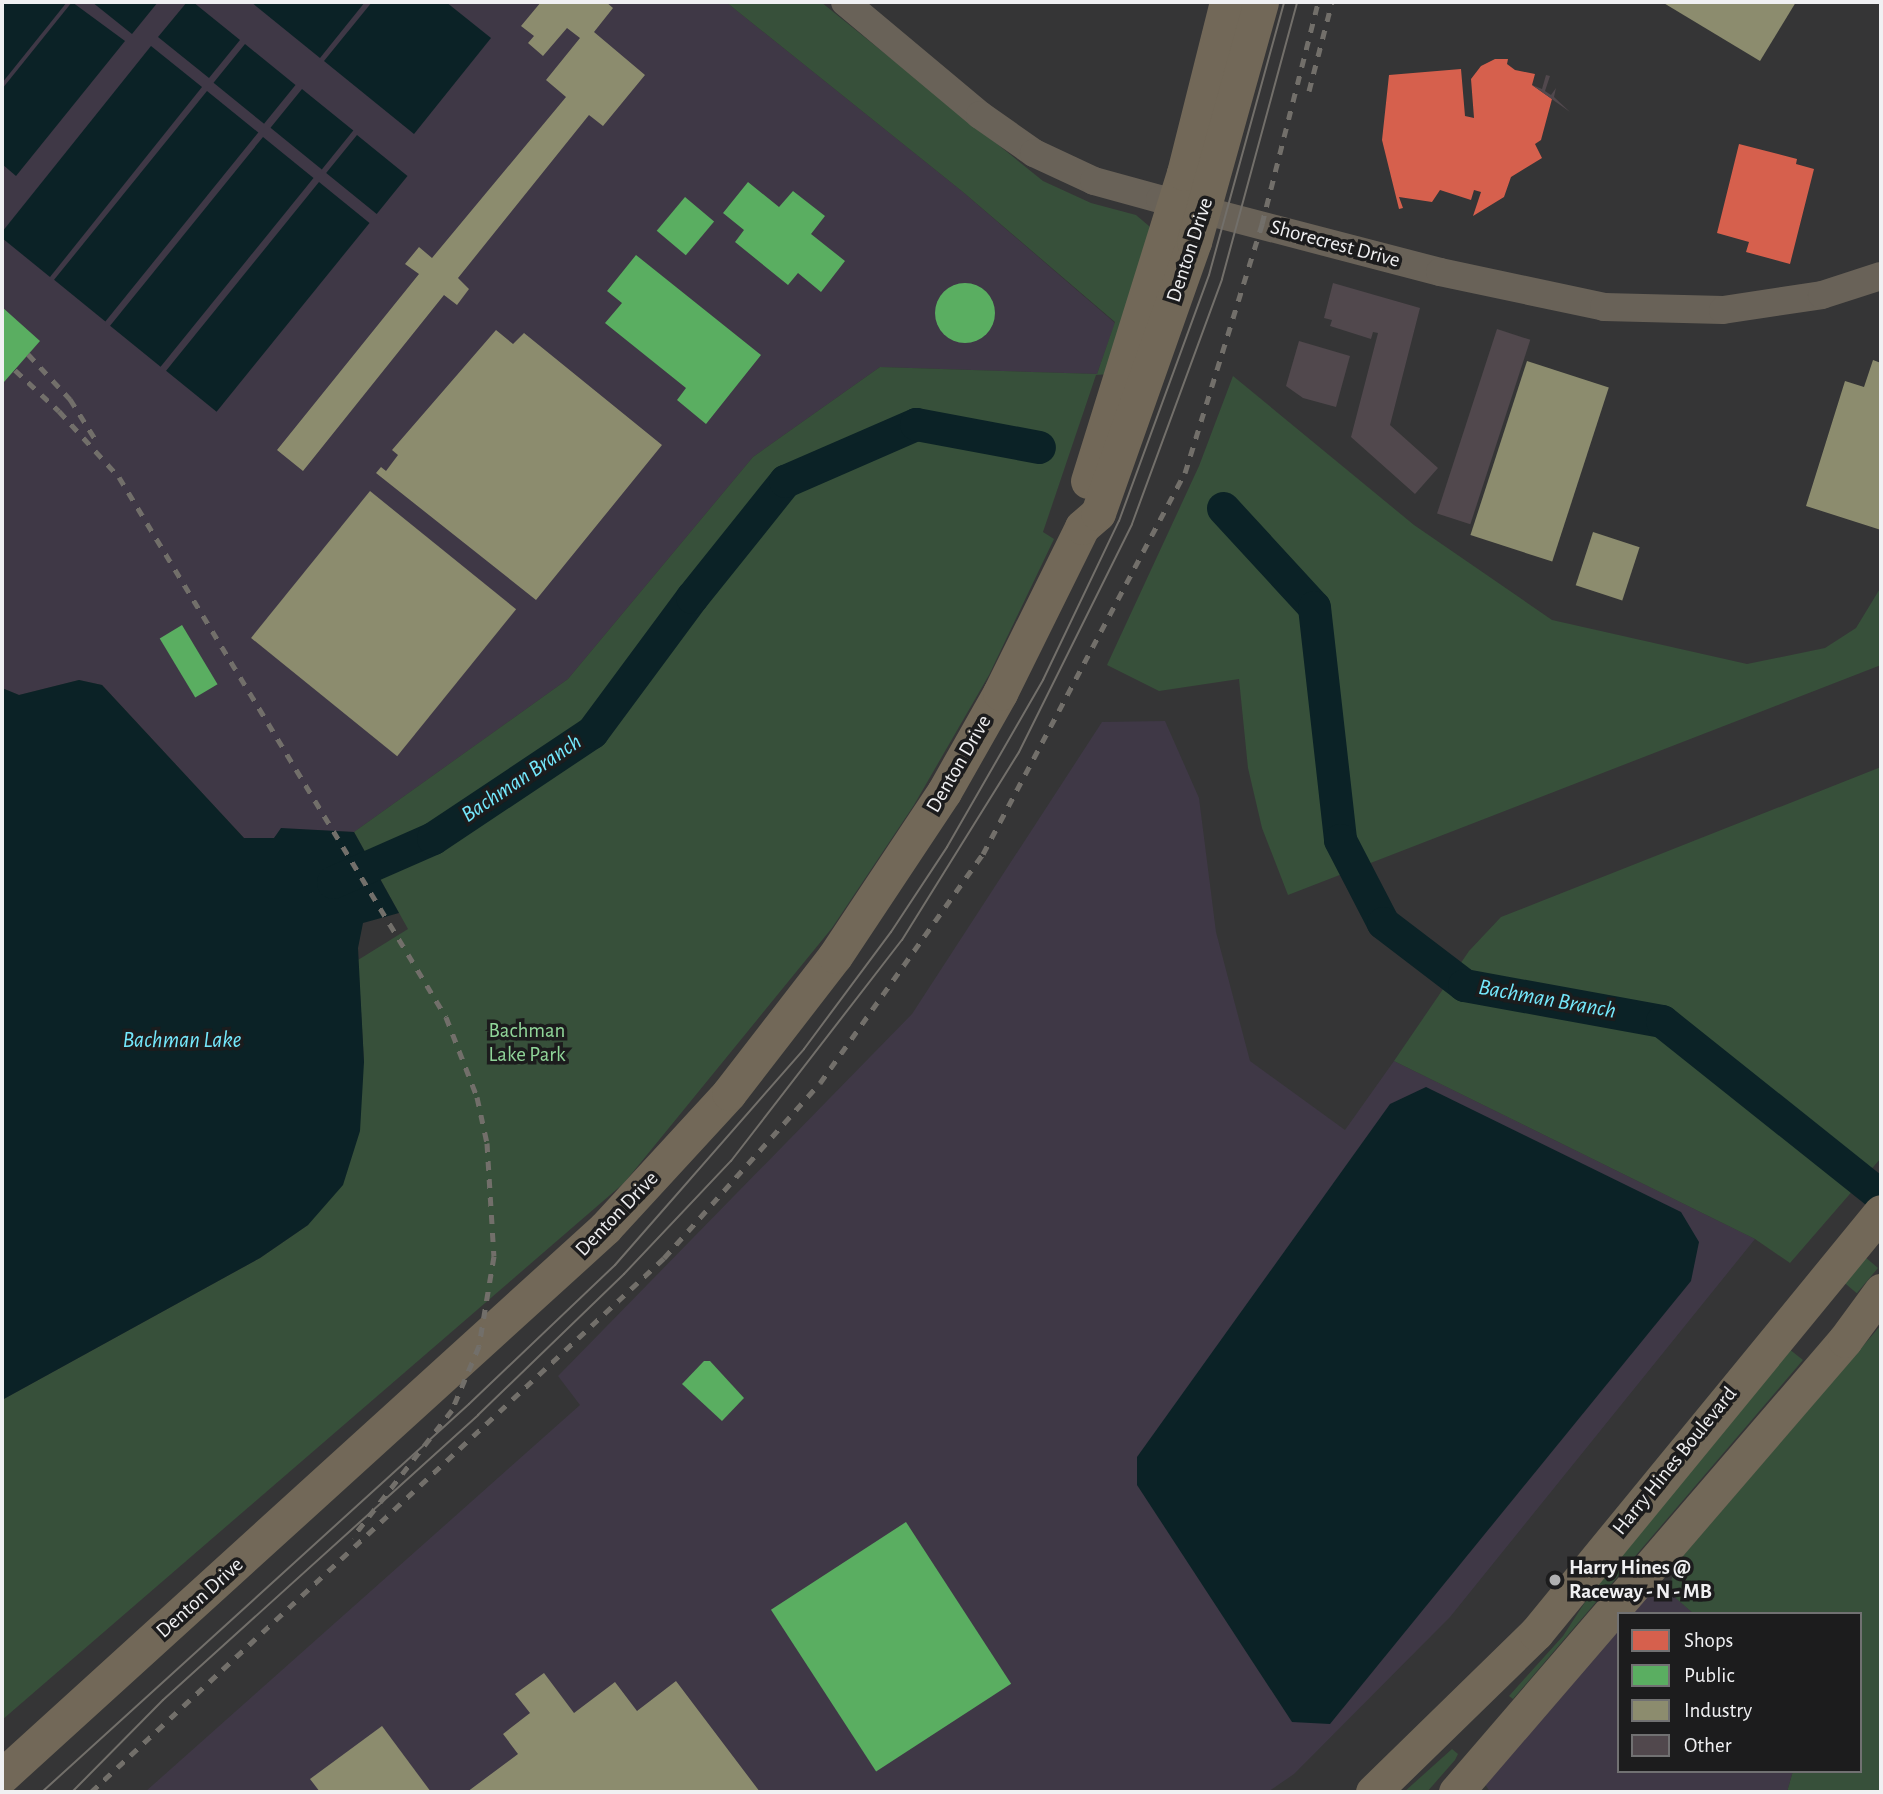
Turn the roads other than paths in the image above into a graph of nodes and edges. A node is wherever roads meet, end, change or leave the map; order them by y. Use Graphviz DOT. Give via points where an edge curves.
graph roads {
  1 [pos="845,2"];
  2 [pos="1227,2"];
  3 [pos="1261,2"];
  4 [pos="1190,206"];
  5 [pos="1881,276"];
  6 [pos="1881,1212"];
  7 [pos="1881,1291"];
  8 [pos="1804,1306"];
  9 [pos="1845,1340"];
  10 [pos="1463,1704"];
  11 [pos="1501,1742"];
  12 [pos="2,1776"];
  13 [pos="1373,1792"];
  14 [pos="1456,1792"];
  1 -- 4 [label="street, Shorecrest Drive" via="980,115 1034,153 1094,181"];
  2 -- 4 [label="main road, Denton Drive"];
  3 -- 4 [label="main road, Denton Drive"];
  4 -- 5 [label="street, Shorecrest Drive" via="1440,272 1604,307 1723,310 1822,295"];
  4 -- 12 [label="main road, Denton Drive" via="1128,398 1098,513 1082,527 944,792 865,913 772,1039 686,1142 580,1252"];
  6 -- 8 [label="main road, Harry Hines Boulevard"];
  7 -- 9 [label="main road"];
  8 -- 9 [label="main road"];
  8 -- 10 [label="main road, Harry Hines Boulevard" via="1535,1633"];
  9 -- 11 [label="main road"];
  10 -- 11 [label="main road"];
  10 -- 13 [label="main road, Harry Hines Boulevard"];
  11 -- 14 [label="main road"];
}
